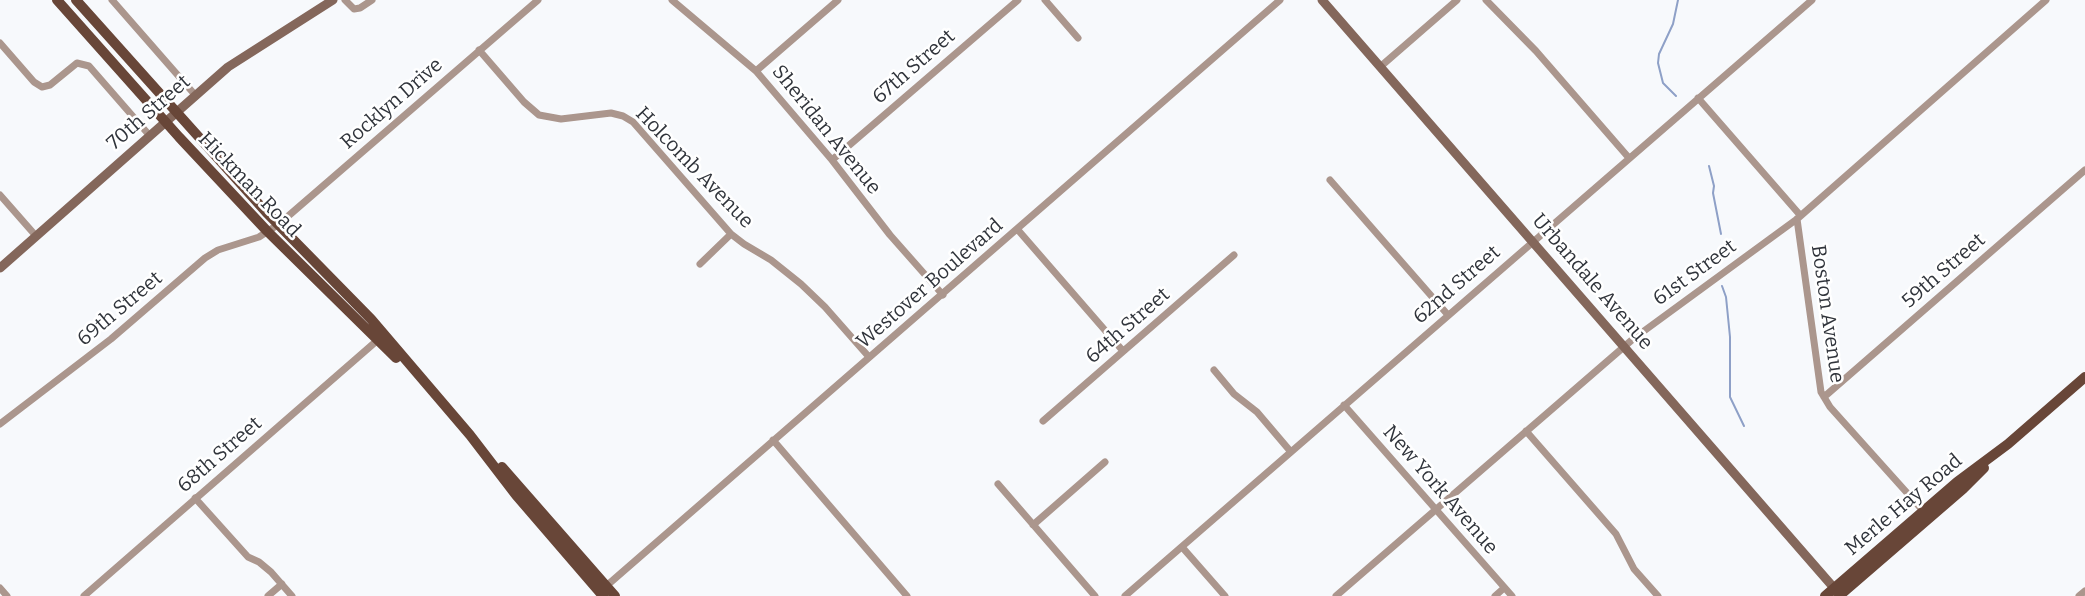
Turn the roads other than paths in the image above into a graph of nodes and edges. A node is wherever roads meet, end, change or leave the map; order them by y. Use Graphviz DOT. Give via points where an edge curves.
graph roads {
  1 [pos="57,0"];
  2 [pos="76,0"];
  3 [pos="112,0"];
  4 [pos="333,0"];
  5 [pos="345,0"];
  6 [pos="372,0"];
  7 [pos="538,0"];
  8 [pos="672,0"];
  9 [pos="838,0"];
  10 [pos="1018,0"];
  11 [pos="1045,0"];
  12 [pos="1280,0"];
  13 [pos="1322,0"];
  14 [pos="1457,0"];
  15 [pos="1486,0"];
  16 [pos="1812,0"];
  17 [pos="2046,0"];
  18 [pos="1078,38"];
  19 [pos="0,43"];
  20 [pos="479,50"];
  21 [pos="1380,66"];
  22 [pos="756,70"];
  23 [pos="196,96"];
  24 [pos="1698,98"];
  25 [pos="176,113"];
  26 [pos="166,123"];
  27 [pos="150,136"];
  28 [pos="1629,158"];
  29 [pos="832,159"];
  30 [pos="2085,170"];
  31 [pos="1330,180"];
  32 [pos="0,195"];
  33 [pos="1799,217"];
  34 [pos="279,224"];
  35 [pos="1018,230"];
  36 [pos="267,231"];
  37 [pos="731,234"];
  38 [pos="36,236"];
  39 [pos="1533,241"];
  40 [pos="1234,255"];
  41 [pos="700,264"];
  42 [pos="0,268"];
  43 [pos="943,295"];
  44 [pos="1448,315"];
  45 [pos="381,338"];
  46 [pos="1624,346"];
  47 [pos="1123,351"];
  48 [pos="869,357"];
  49 [pos="1214,370"];
  50 [pos="2085,377"];
  51 [pos="1824,398"];
  52 [pos="1344,405"];
  53 [pos="1043,421"];
  54 [pos="0,424"];
  55 [pos="1526,431"];
  56 [pos="774,440"];
  57 [pos="1291,452"];
  58 [pos="1105,462"];
  59 [pos="998,484"];
  60 [pos="195,498"];
  61 [pos="1436,510"];
  62 [pos="1926,515"];
  63 [pos="1033,525"];
  64 [pos="1182,547"];
  65 [pos="282,584"];
  66 [pos="0,588"];
  67 [pos="1504,588"];
  68 [pos="603,591"];
  69 [pos="2085,591"];
  70 [pos="1841,593"];
  71 [pos="7,596"];
  72 [pos="84,596"];
  73 [pos="268,596"];
  74 [pos="292,596"];
  75 [pos="615,596"];
  76 [pos="907,596"];
  77 [pos="1095,596"];
  78 [pos="1125,596"];
  79 [pos="1225,596"];
  80 [pos="1336,596"];
  81 [pos="1495,596"];
  82 [pos="1512,596"];
  83 [pos="1658,596"];
  84 [pos="1825,596"];
  85 [pos="2079,596"];
  1 -- 26 [label="main road, Hickman Road"];
  2 -- 25 [label="main road, Hickman Road"];
  3 -- 23 [label="street"];
  4 -- 23 [label="street, 70th Street" via="247,54"];
  5 -- 6 [label="street" via="354,9"];
  7 -- 20 [label="street, Rocklyn Drive"];
  8 -- 22 [label="street, Sheridan Avenue"];
  9 -- 22 [label="street"];
  10 -- 29 [label="street, 67th Street"];
  11 -- 18 [label="street"];
  12 -- 35 [label="street, Westover Boulevard"];
  13 -- 21 [label="street, Urbandale Avenue"];
  14 -- 21 [label="street"];
  15 -- 28 [label="street"];
  16 -- 24 [label="street, 62nd Street"];
  17 -- 33 [label="street, 61st Street"];
  19 -- 27 [label="street" via="37,85 45,87 83,63"];
  20 -- 34 [label="street, Rocklyn Drive"];
  20 -- 37 [label="street, Holcomb Avenue" via="539,115 561,119 611,112 633,122"];
  21 -- 39 [label="street, Urbandale Avenue"];
  22 -- 29 [label="street, Sheridan Avenue"];
  23 -- 25 [label="street, 70th Street"];
  24 -- 28 [label="street, 62nd Street"];
  24 -- 33 [label="street"];
  25 -- 26 [label="street, 70th Street"];
  25 -- 34 [label="main road, Hickman Road"];
  26 -- 27 [label="street, 70th Street"];
  26 -- 36 [label="main road, Hickman Road"];
  27 -- 38 [label="street, 70th Street"];
  28 -- 39 [label="street, 62nd Street"];
  29 -- 43 [label="street, Sheridan Avenue"];
  30 -- 51 [label="street, 59th Street"];
  31 -- 44 [label="street"];
  32 -- 38 [label="street"];
  33 -- 46 [label="street, 61st Street"];
  33 -- 51 [label="street, Boston Avenue" via="1819,386"];
  34 -- 36 [label="street, Rocklyn Drive"];
  34 -- 45 [label="main road, Hickman Road"];
  35 -- 43 [label="street, Westover Boulevard"];
  35 -- 47 [label="street"];
  36 -- 45 [label="main road, Hickman Road"];
  36 -- 54 [label="street, 69th Street" via="205,258 111,339"];
  37 -- 41 [label="street"];
  37 -- 48 [label="street, Holcomb Avenue" via="801,284"];
  38 -- 42 [label="street, 70th Street"];
  39 -- 44 [label="street, 62nd Street"];
  39 -- 46 [label="street, Urbandale Avenue"];
  40 -- 47 [label="street, 64th Street"];
  43 -- 48 [label="street, Westover Boulevard"];
  44 -- 52 [label="street, 62nd Street"];
  45 -- 60 [label="street, 68th Street"];
  45 -- 68 [label="main road, Hickman Road" via="426,384 516,495"];
  46 -- 55 [label="street, 61st Street"];
  46 -- 70 [label="street, Urbandale Avenue"];
  47 -- 53 [label="street, 64th Street"];
  48 -- 56 [label="street, Westover Boulevard"];
  49 -- 57 [label="street"];
  50 -- 62 [label="main road, Merle Hay Road" via="1957,482"];
  51 -- 62 [label="street, Boston Avenue"];
  52 -- 57 [label="street, 62nd Street"];
  52 -- 61 [label="street, New York Avenue"];
  55 -- 61 [label="street, 61st Street"];
  55 -- 83 [label="street" via="1616,534 1634,568"];
  56 -- 68 [label="street, Westover Boulevard"];
  56 -- 76 [label="street"];
  57 -- 64 [label="street, 62nd Street"];
  58 -- 63 [label="street"];
  59 -- 63 [label="street"];
  60 -- 65 [label="street" via="248,557"];
  60 -- 72 [label="street, 68th Street"];
  61 -- 67 [label="street, New York Avenue"];
  61 -- 80 [label="street, 61st Street"];
  62 -- 70 [label="main road, Merle Hay Road"];
  63 -- 77 [label="street"];
  64 -- 78 [label="street, 62nd Street"];
  64 -- 79 [label="street"];
  65 -- 73 [label="street"];
  65 -- 74 [label="street"];
  66 -- 71 [label="street"];
  67 -- 81 [label="street"];
  67 -- 82 [label="street, New York Avenue"];
  68 -- 75 [label="main road, Hickman Road"];
  69 -- 85 [label="street"];
  70 -- 84 [label="main road, Merle Hay Road"];
}
